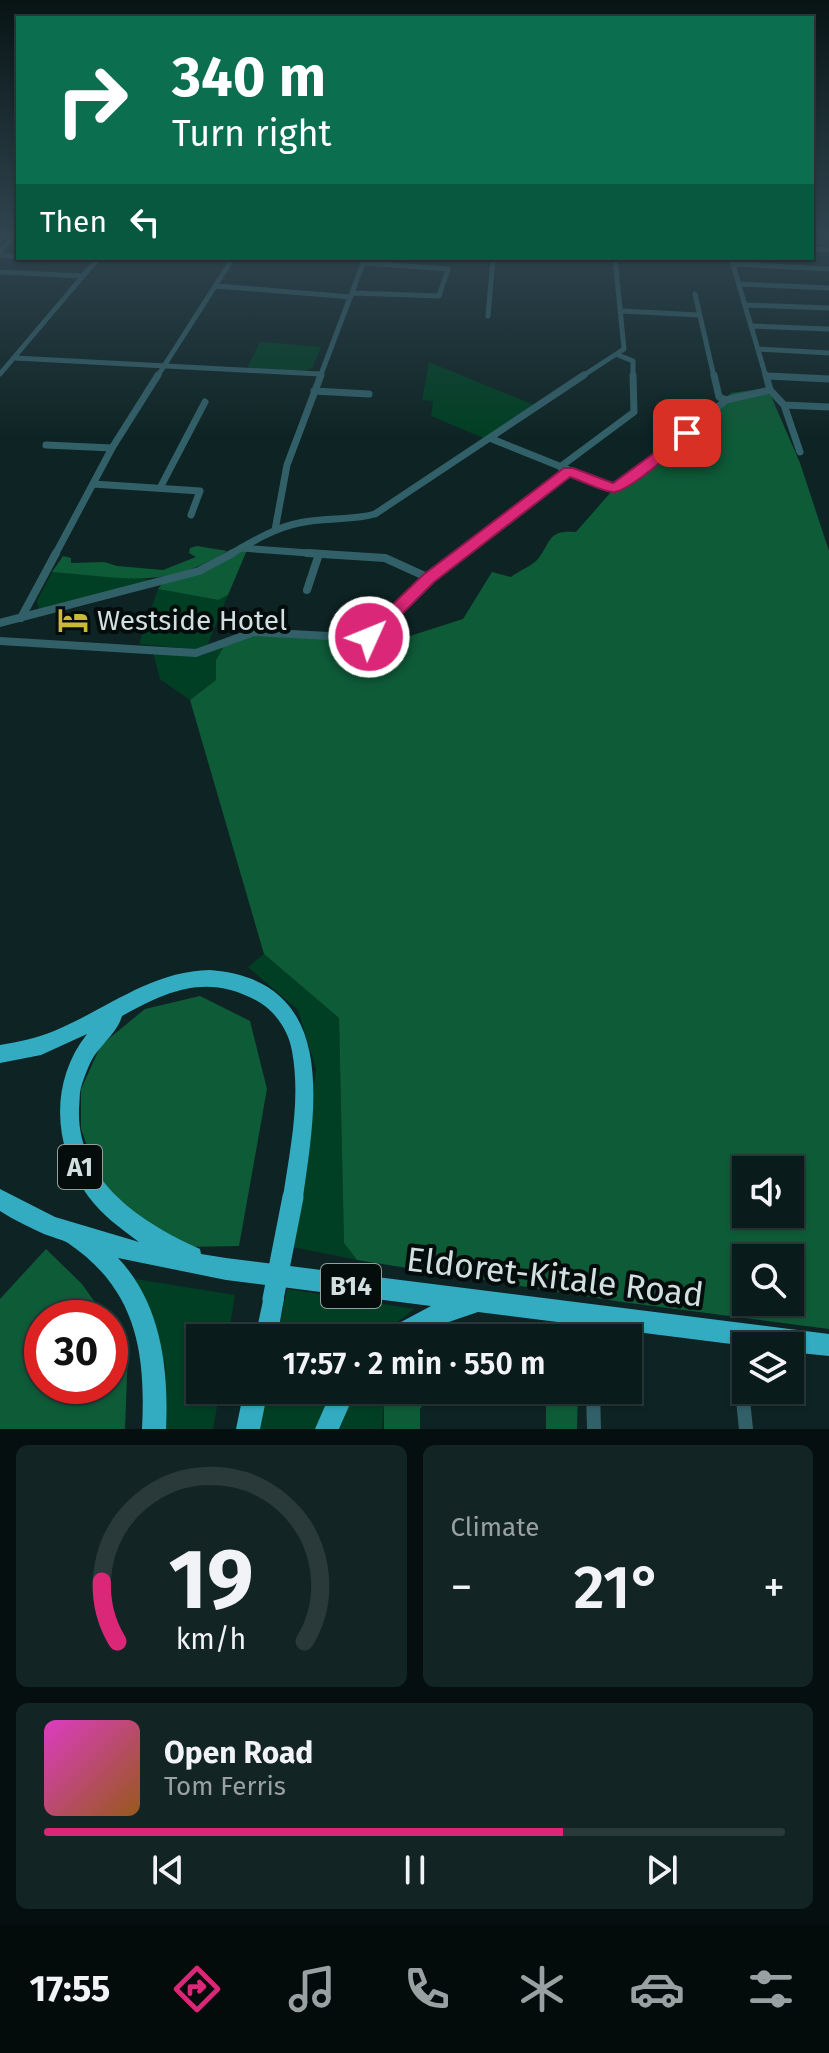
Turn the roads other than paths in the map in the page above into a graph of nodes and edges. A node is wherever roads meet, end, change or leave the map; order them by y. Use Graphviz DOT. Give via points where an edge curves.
graph roads {
  1 [pos="60,304"];
  2 [pos="205,304"];
  3 [pos="348,304"];
  4 [pos="489,304"];
  5 [pos="620,304"];
  6 [pos="697,304"];
  7 [pos="745,305"];
  8 [pos="829,308"];
  9 [pos="621,311"];
  10 [pos="700,315"];
  11 [pos="488,316"];
  12 [pos="751,326"];
  13 [pos="829,329"];
  14 [pos="759,349"];
  15 [pos="829,353"];
  16 [pos="618,355"];
  17 [pos="15,358"];
  18 [pos="167,367"];
  19 [pos="0,374"];
  20 [pos="320,374"];
  21 [pos="768,376"];
  22 [pos="829,379"];
  23 [pos="770,390"];
  24 [pos="314,391"];
  25 [pos="369,394"];
  26 [pos="726,400"];
  27 [pos="205,402"];
  28 [pos="784,405"];
  29 [pos="829,407"];
  30 [pos="492,439"];
  31 [pos="46,445"];
  32 [pos="112,448"];
  33 [pos="800,452"];
  34 [pos="560,467"];
  35 [pos="568,471"];
  36 [pos="93,484"];
  37 [pos="160,488"];
  38 [pos="191,515"];
  39 [pos="275,530"];
  40 [pos="239,548"];
  41 [pos="319,554"];
  42 [pos="429,578"];
  43 [pos="307,590"];
  44 [pos="21,618"];
  45 [pos="0,623"];
  46 [pos="0,641"];
  47 [pos="128,1004"];
  48 [pos="0,1054"];
  49 [pos="0,1199"];
  50 [pos="72,1234"];
  51 [pos="226,1269"];
  52 [pos="477,1301"];
  53 [pos="269,1324"];
  54 [pos="418,1324"];
  55 [pos="577,1324"];
  56 [pos="642,1329"];
  57 [pos="732,1333"];
  58 [pos="804,1342"];
  59 [pos="829,1345"];
  60 [pos="253,1404"];
  61 [pos="338,1404"];
  62 [pos="593,1404"];
  63 [pos="743,1404"];
  64 [pos="154,1429"];
  65 [pos="248,1429"];
  66 [pos="327,1429"];
  67 [pos="594,1429"];
  68 [pos="746,1429"];
  1 -- 17 [label="street"];
  2 -- 18 [label="street"];
  3 -- 20 [label="street"];
  4 -- 11 [label="street"];
  5 -- 9 [label="street"];
  6 -- 10 [label="street"];
  7 -- 8 [label="street"];
  7 -- 12 [label="street"];
  9 -- 10 [label="street"];
  9 -- 16 [label="street" via="625,347"];
  10 -- 26 [label="street" via="719,397"];
  12 -- 13 [label="street"];
  12 -- 14 [label="street"];
  14 -- 15 [label="street"];
  14 -- 21 [label="street"];
  16 -- 30 [label="street"];
  16 -- 34 [label="street" via="633,361 634,412"];
  17 -- 18 [label="street"];
  17 -- 19 [label="street"];
  18 -- 20 [label="street"];
  18 -- 32 [label="street"];
  20 -- 24 [label="street"];
  21 -- 22 [label="street"];
  21 -- 23 [label="street"];
  23 -- 26 [label="street"];
  23 -- 28 [label="street"];
  24 -- 25 [label="street"];
  24 -- 39 [label="street" via="287,465"];
  26 -- 35 [label="street" via="614,488"];
  27 -- 37 [label="street"];
  28 -- 29 [label="street"];
  28 -- 33 [label="street"];
  30 -- 34 [label="street"];
  30 -- 39 [label="street" via="368,518 309,520"];
  31 -- 32 [label="street"];
  32 -- 36 [label="street"];
  34 -- 35 [label="street"];
  35 -- 42 [label="street"];
  36 -- 37 [label="street"];
  36 -- 44 [label="street"];
  37 -- 38 [label="street" via="200,491"];
  39 -- 40 [label="street"];
  40 -- 41 [label="street"];
  40 -- 44 [label="street" via="191,573"];
  41 -- 42 [label="street" via="389,559"];
  41 -- 43 [label="street"];
  42 -- 46 [label="street" via="366,638 254,632 196,653"];
  44 -- 45 [label="street"];
  47 -- 48 [label="highway, A1" via="50,1044"];
  47 -- 51 [label="highway, A1" via="95,1038 76,1074 68,1123 75,1155 85,1177 124,1220 146,1236"];
  47 -- 53 [label="highway, A1, bridge" via="184,979 213,977 260,990 295,1028 306,1090 293,1197"];
  49 -- 50 [label="highway, A1"];
  50 -- 51 [label="highway, A1" via="128,1251"];
  50 -- 64 [label="highway" via="106,1261 134,1297 150,1349"];
  51 -- 52 [label="highway, Eldoret-Kitale Road / B14"];
  52 -- 54 [label="highway"];
  52 -- 55 [label="highway, Eldoret-Kitale Road / B14"];
  56 -- 57 [label="highway, Eldoret-Kitale Road / B14"];
  58 -- 59 [label="highway, Eldoret-Kitale Road / B14"];
  60 -- 65 [label="highway"];
  61 -- 66 [label="highway"];
  62 -- 67 [label="street"];
  63 -- 68 [label="street"];
}
